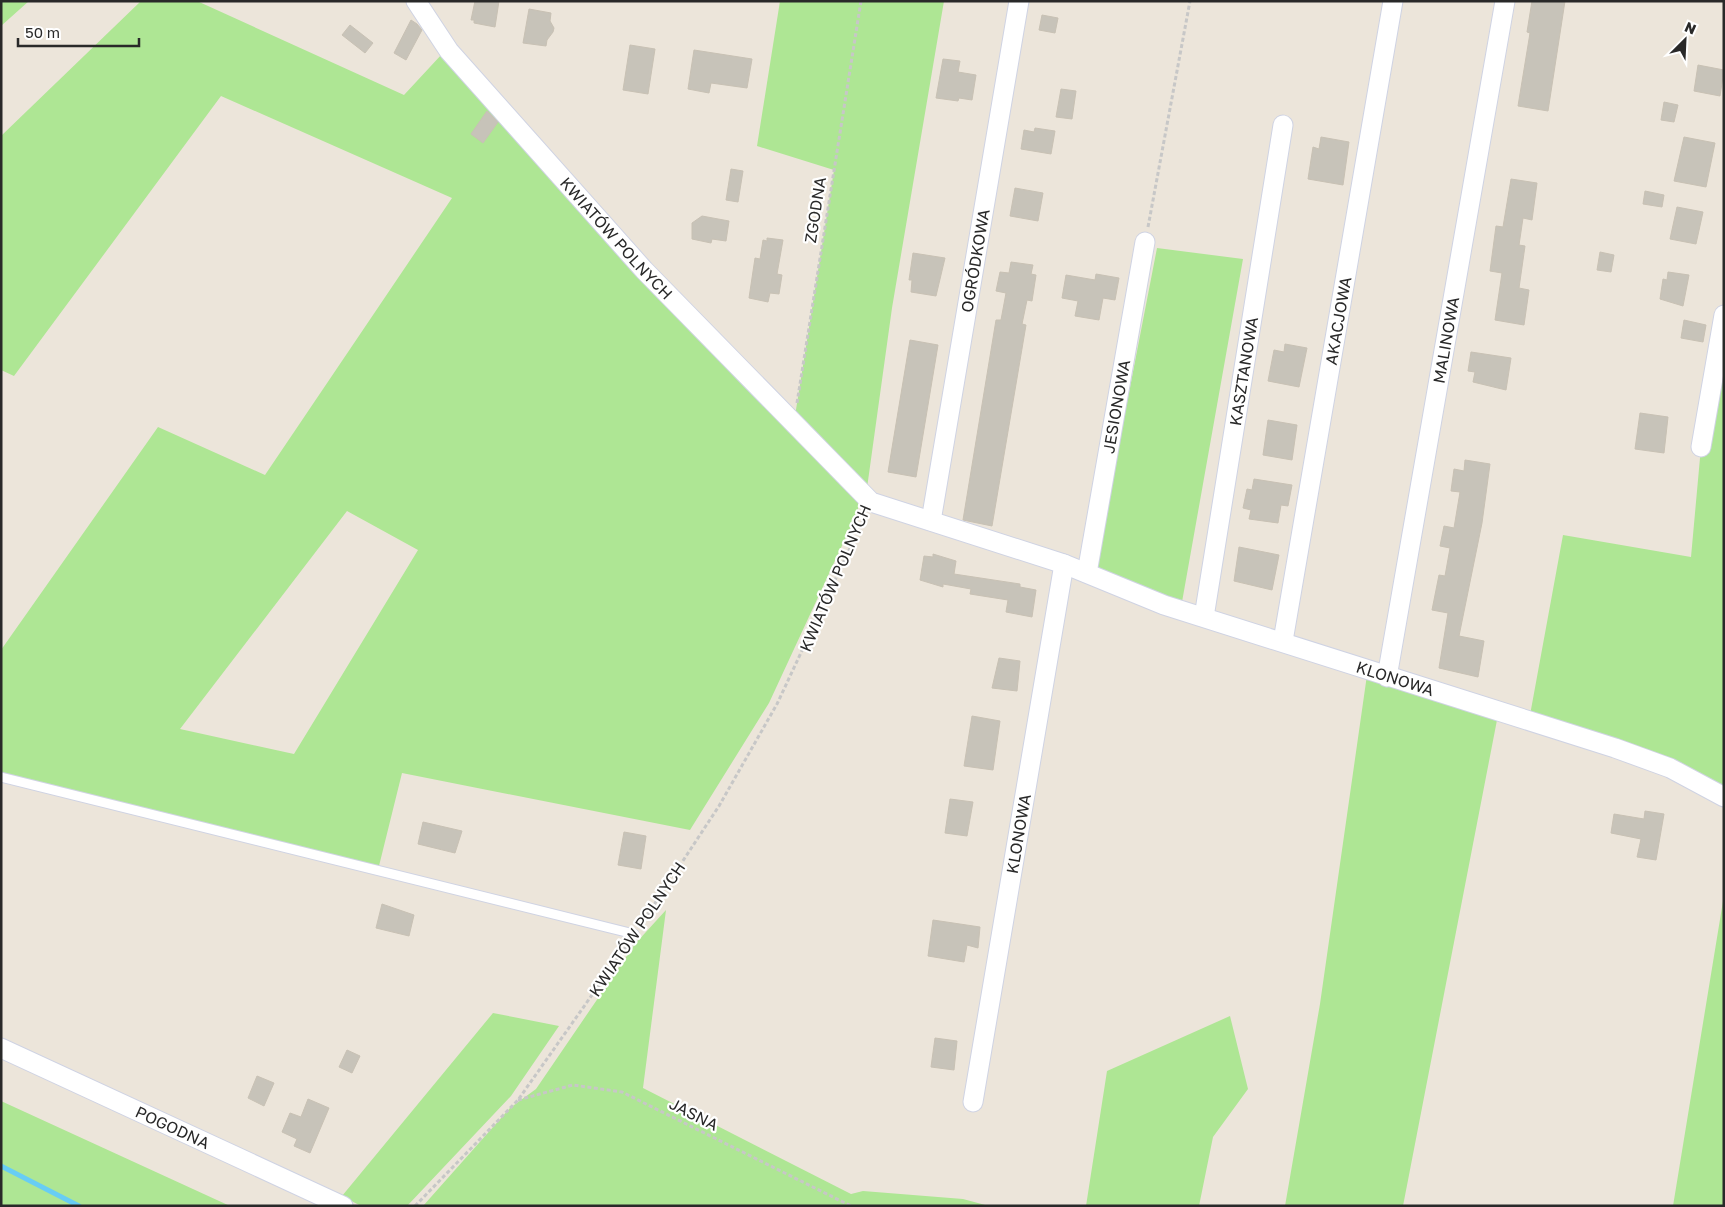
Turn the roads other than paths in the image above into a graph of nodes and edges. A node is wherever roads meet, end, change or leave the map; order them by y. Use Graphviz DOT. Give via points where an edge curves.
graph roads {
  1 [pos="416,1"];
  2 [pos="1019,1"];
  3 [pos="1393,1"];
  4 [pos="1505,1"];
  5 [pos="1283,125"];
  6 [pos="1145,242"];
  7 [pos="1724,315"];
  8 [pos="1701,447"];
  9 [pos="871,502"];
  10 [pos="931,521"];
  11 [pos="1064,564"];
  12 [pos="1087,572"];
  13 [pos="1204,617"];
  14 [pos="1282,641"];
  15 [pos="1387,677"];
  16 [pos="1,776"];
  17 [pos="1724,797"];
  18 [pos="634,934"];
  19 [pos="1,1048"];
  20 [pos="973,1102"];
  21 [pos="343,1206"];
  1 -- 9 [label="street, KWIATÓW POLNYCH" via="449,50 644,270"];
  2 -- 10 [label="street, OGRÓDKOWA"];
  3 -- 14 [label="street, AKACJOWA"];
  4 -- 15 [label="street, MALINOWA"];
  5 -- 13 [label="street, KASZTANOWA"];
  6 -- 12 [label="street, JESIONOWA"];
  7 -- 8 [label="street"];
  9 -- 10 [label="street, KLONOWA"];
  10 -- 11 [label="street, KLONOWA"];
  11 -- 12 [label="street, KLONOWA"];
  11 -- 20 [label="street, KLONOWA"];
  12 -- 13 [label="street, KLONOWA" via="1164,605"];
  13 -- 14 [label="street, KLONOWA"];
  14 -- 15 [label="street, KLONOWA"];
  15 -- 17 [label="street, KLONOWA" via="1615,748 1670,768"];
  16 -- 18 [label="lane"];
  19 -- 21 [label="street, POGODNA"];
}
